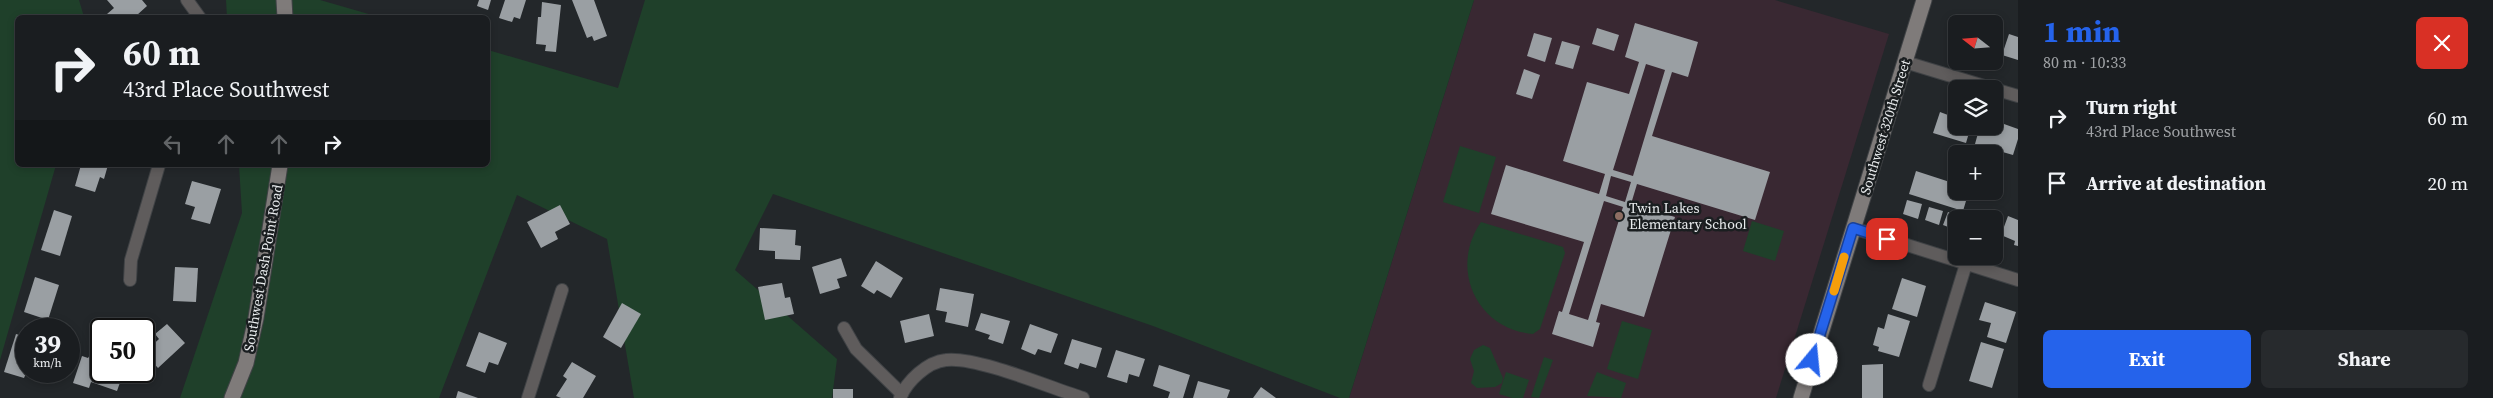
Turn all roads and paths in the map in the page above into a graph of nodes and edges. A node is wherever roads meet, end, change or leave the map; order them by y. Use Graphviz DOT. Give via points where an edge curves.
graph roads {
  1 [pos="186,0"];
  2 [pos="284,0"];
  3 [pos="1924,0"];
  4 [pos="198,15"];
  5 [pos="285,15"];
  6 [pos="1905,62"];
  7 [pos="1964,80"];
  8 [pos="2003,92"];
  9 [pos="2018,96"];
  10 [pos="158,167"];
  11 [pos="280,167"];
  12 [pos="1853,228"];
  13 [pos="1948,258"];
  14 [pos="1966,265"];
  15 [pos="1969,265"];
  16 [pos="130,280"];
  17 [pos="2018,280"];
  18 [pos="562,290"];
  19 [pos="844,328"];
  20 [pos="1929,385"];
  21 [pos="901,396"];
  22 [pos="232,398"];
  23 [pos="528,398"];
  24 [pos="1083,398"];
  25 [pos="1800,398"];
  1 -- 4 [label="street"];
  2 -- 5 [label="main road"];
  3 -- 6 [label="main road, Southwest 320th Street"];
  6 -- 7 [label="street"];
  6 -- 12 [label="main road, Southwest 320th Street"];
  8 -- 9 [label="street"];
  10 -- 16 [label="street" via="134,251"];
  11 -- 22 [label="main road, Southwest Dash Point Road" via="256,318 246,363"];
  12 -- 13 [label="street"];
  12 -- 25 [label="main road, Southwest 320th Street"];
  14 -- 20 [label="street"];
  15 -- 17 [label="street"];
  18 -- 23 [label="street"];
  19 -- 21 [label="street" via="856,350"];
  21 -- 24 [label="street" via="929,365 947,360 982,365"];
}
